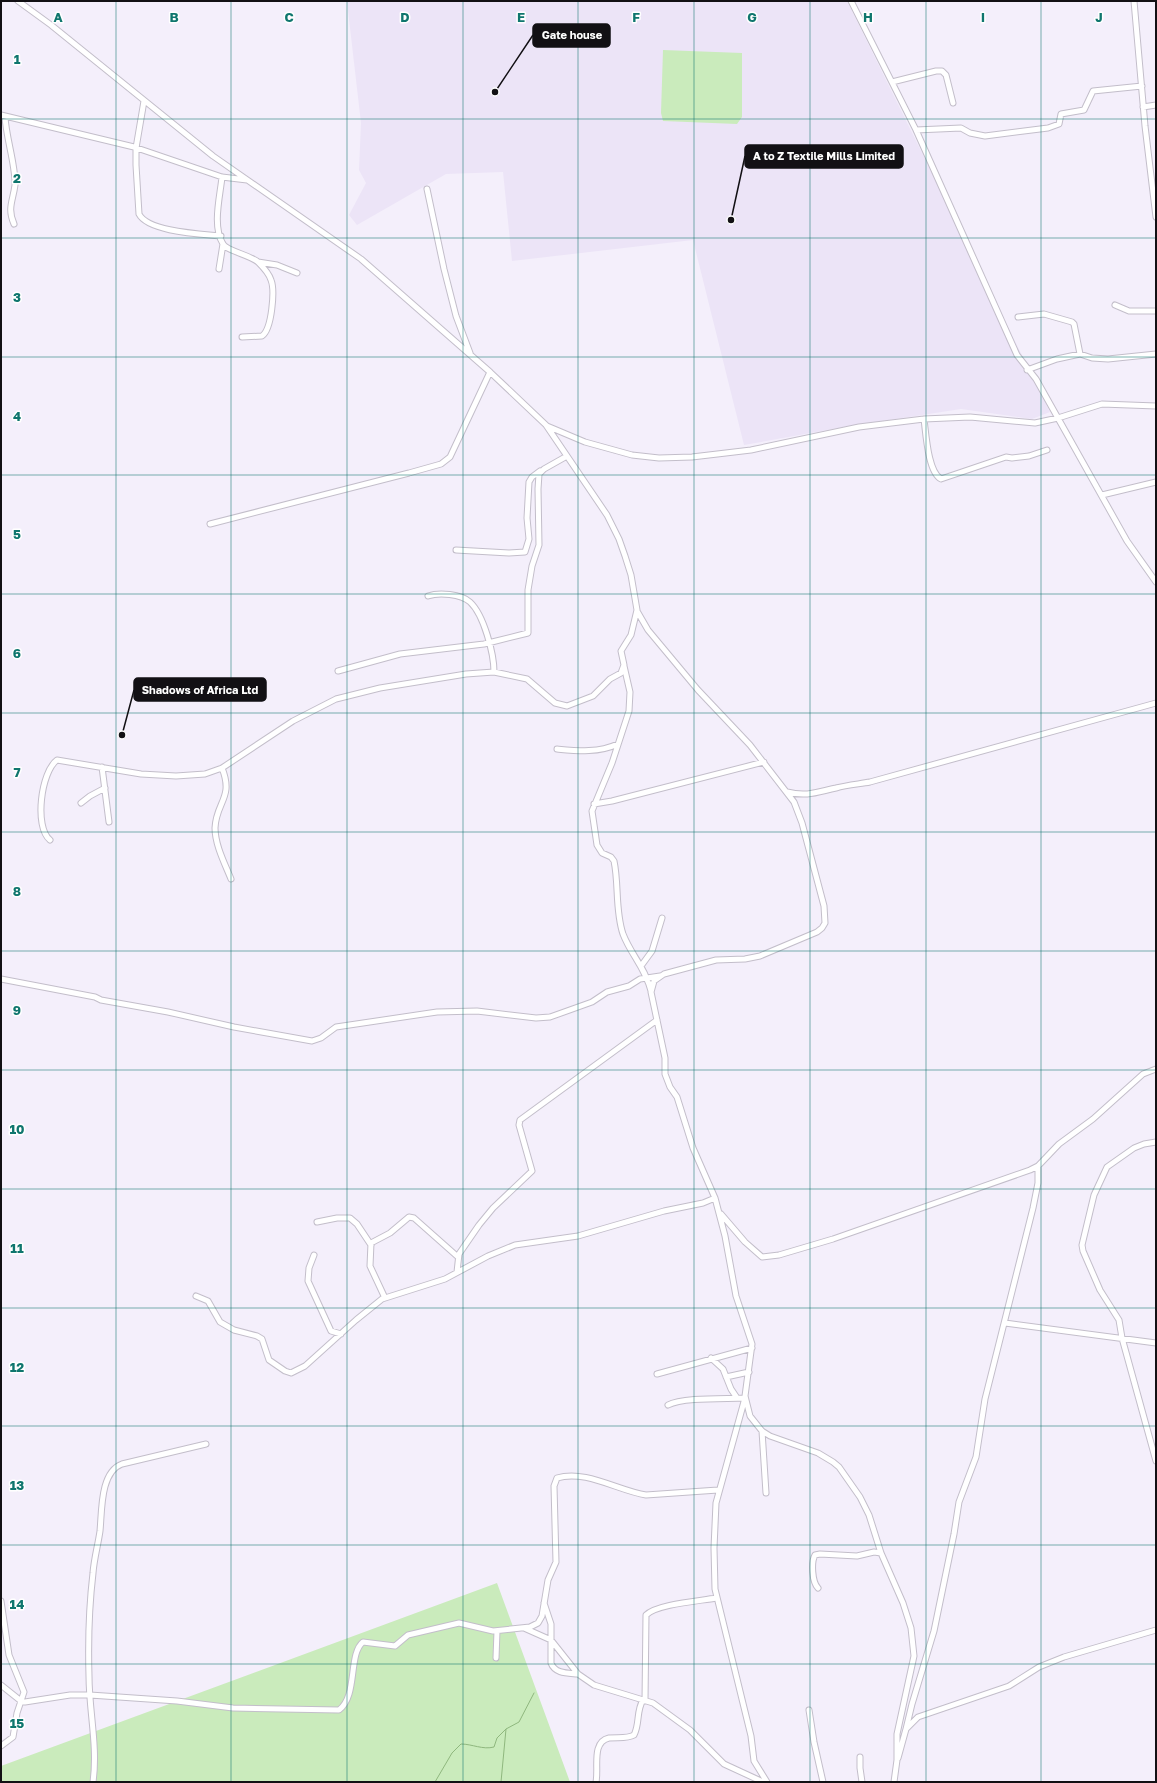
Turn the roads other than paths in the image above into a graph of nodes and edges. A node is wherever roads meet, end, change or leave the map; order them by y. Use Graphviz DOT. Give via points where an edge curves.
graph roads {
  1 [pos="18,1"];
  2 [pos="851,1"];
  3 [pos="1134,1"];
  4 [pos="892,82"];
  5 [pos="1142,86"];
  6 [pos="144,101"];
  7 [pos="953,102"];
  8 [pos="1156,105"];
  9 [pos="1143,107"];
  10 [pos="3,116"];
  11 [pos="916,130"];
  12 [pos="136,148"];
  13 [pos="222,177"];
  14 [pos="248,180"];
  15 [pos="427,189"];
  16 [pos="1156,217"];
  17 [pos="14,224"];
  18 [pos="220,236"];
  19 [pos="223,244"];
  20 [pos="258,262"];
  21 [pos="219,269"];
  22 [pos="297,273"];
  23 [pos="1114,305"];
  24 [pos="1156,311"];
  25 [pos="1018,317"];
  26 [pos="242,337"];
  27 [pos="471,354"];
  28 [pos="1080,354"];
  29 [pos="1156,354"];
  30 [pos="1027,370"];
  31 [pos="490,372"];
  32 [pos="1156,406"];
  33 [pos="1058,418"];
  34 [pos="924,419"];
  35 [pos="546,425"];
  36 [pos="1047,450"];
  37 [pos="567,456"];
  38 [pos="540,472"];
  39 [pos="1156,482"];
  40 [pos="1102,495"];
  41 [pos="210,524"];
  42 [pos="456,550"];
  43 [pos="1156,582"];
  44 [pos="428,596"];
  45 [pos="637,610"];
  46 [pos="489,642"];
  47 [pos="624,666"];
  48 [pos="338,671"];
  49 [pos="494,672"];
  50 [pos="1156,703"];
  51 [pos="618,744"];
  52 [pos="557,749"];
  53 [pos="764,762"];
  54 [pos="102,767"];
  55 [pos="222,768"];
  56 [pos="105,788"];
  57 [pos="786,792"];
  58 [pos="81,803"];
  59 [pos="594,804"];
  60 [pos="109,822"];
  61 [pos="50,840"];
  62 [pos="231,879"];
  63 [pos="662,918"];
  64 [pos="641,966"];
  65 [pos="660,976"];
  66 [pos="647,977"];
  67 [pos="1,979"];
  68 [pos="651,992"];
  69 [pos="656,1020"];
  70 [pos="1156,1068"];
  71 [pos="1156,1142"];
  72 [pos="1038,1166"];
  73 [pos="715,1198"];
  74 [pos="720,1214"];
  75 [pos="317,1222"];
  76 [pos="370,1245"];
  77 [pos="314,1255"];
  78 [pos="458,1257"];
  79 [pos="457,1272"];
  80 [pos="196,1296"];
  81 [pos="385,1298"];
  82 [pos="1005,1323"];
  83 [pos="341,1334"];
  84 [pos="1122,1338"];
  85 [pos="1156,1343"];
  86 [pos="752,1348"];
  87 [pos="711,1358"];
  88 [pos="749,1372"];
  89 [pos="657,1374"];
  90 [pos="726,1377"];
  91 [pos="745,1397"];
  92 [pos="737,1398"];
  93 [pos="668,1405"];
  94 [pos="762,1431"];
  95 [pos="206,1444"];
  96 [pos="1156,1461"];
  97 [pos="718,1490"];
  98 [pos="766,1493"];
  99 [pos="881,1553"];
  100 [pos="818,1588"];
  101 [pos="716,1598"];
  102 [pos="1,1601"];
  103 [pos="544,1602"];
  104 [pos="524,1628"];
  105 [pos="1156,1630"];
  106 [pos="497,1631"];
  107 [pos="551,1640"];
  108 [pos="496,1658"];
  109 [pos="578,1674"];
  110 [pos="1,1685"];
  111 [pos="90,1694"];
  112 [pos="644,1700"];
  113 [pos="21,1701"];
  114 [pos="809,1710"];
  115 [pos="906,1729"];
  116 [pos="1,1746"];
  117 [pos="860,1757"];
  118 [pos="897,1760"];
  119 [pos="93,1782"];
  120 [pos="596,1782"];
  121 [pos="763,1782"];
  122 [pos="767,1782"];
  123 [pos="823,1782"];
  124 [pos="862,1782"];
  125 [pos="894,1782"];
  1 -- 6 [label="street"];
  2 -- 4 [label="street"];
  3 -- 5 [label="street"];
  4 -- 7 [label="street" via="942,71 946,75"];
  4 -- 11 [label="street"];
  5 -- 9 [label="street"];
  5 -- 11 [label="street" via="1093,91 1084,110 1061,114 1059,124 1048,128 985,136 961,128"];
  6 -- 12 [label="street"];
  6 -- 14 [label="street" via="213,156"];
  8 -- 9 [label="street"];
  9 -- 16 [label="street"];
  10 -- 12 [label="street"];
  10 -- 17 [label="street" via="15,183 10,204 10,215"];
  11 -- 30 [label="street" via="998,316"];
  12 -- 13 [label="street"];
  12 -- 18 [label="street" via="139,214 142,218 163,228"];
  13 -- 14 [label="street"];
  13 -- 18 [label="street" via="218,224"];
  14 -- 27 [label="street" via="361,258"];
  15 -- 27 [label="street" via="444,269 460,327"];
  18 -- 19 [label="street"];
  19 -- 20 [label="street" via="228,249"];
  19 -- 21 [label="street"];
  20 -- 22 [label="street" via="277,265"];
  20 -- 26 [label="street" via="272,283 269,326 262,336"];
  23 -- 24 [label="street" via="1129,311"];
  25 -- 28 [label="street" via="1044,314 1072,322"];
  27 -- 31 [label="street"];
  28 -- 29 [label="street" via="1108,359"];
  28 -- 30 [label="street"];
  30 -- 33 [label="street" via="1036,380"];
  31 -- 35 [label="street"];
  31 -- 41 [label="street" via="450,457 444,462"];
  32 -- 33 [label="street" via="1102,404"];
  33 -- 34 [label="street" via="1027,423 970,417"];
  33 -- 40 [label="street"];
  34 -- 35 [label="street" via="859,427 751,450 692,458 640,456 596,446"];
  34 -- 36 [label="street" via="934,473 941,479 1006,457 1029,456"];
  35 -- 37 [label="street"];
  37 -- 38 [label="street"];
  37 -- 45 [label="street" via="601,505 619,539"];
  38 -- 42 [label="street" via="529,482 527,522 530,539 525,552"];
  38 -- 46 [label="street" via="539,545 528,590 529,632"];
  39 -- 40 [label="street"];
  40 -- 43 [label="street" via="1127,541"];
  44 -- 46 [label="street" via="435,594 469,601 478,613"];
  45 -- 47 [label="street" via="631,635 621,651"];
  45 -- 53 [label="street" via="645,626"];
  46 -- 48 [label="street" via="400,654"];
  46 -- 49 [label="street"];
  47 -- 49 [label="street" via="621,673 610,679 593,696 567,706 555,703 529,680"];
  47 -- 51 [label="street" via="630,698 628,716"];
  49 -- 55 [label="street" via="390,686 336,699 292,721"];
  50 -- 57 [label="street" via="870,782 813,794"];
  51 -- 52 [label="street" via="594,751"];
  51 -- 59 [label="street"];
  53 -- 57 [label="street"];
  53 -- 59 [label="street"];
  54 -- 55 [label="street" via="141,774 176,776 199,775"];
  54 -- 56 [label="street"];
  54 -- 61 [label="street" via="60,760 54,762 46,782 41,810 43,831"];
  55 -- 62 [label="street" via="227,789 217,817 215,832"];
  56 -- 58 [label="street"];
  56 -- 60 [label="street"];
  57 -- 65 [label="street" via="796,805 806,838 824,906 826,919 822,928 803,939 760,956 716,960"];
  59 -- 64 [label="street" via="592,815 597,845 602,853 613,859 622,933"];
  63 -- 64 [label="street" via="652,950"];
  64 -- 66 [label="street"];
  65 -- 66 [label="street"];
  65 -- 68 [label="street" via="654,981"];
  66 -- 67 [label="street" via="608,992 587,1004 550,1017 536,1018 477,1011 437,1012 336,1028 312,1041"];
  66 -- 68 [label="street"];
  68 -- 69 [label="street"];
  69 -- 73 [label="street" via="665,1058 665,1074 677,1097 693,1148"];
  69 -- 78 [label="street" via="520,1120 519,1125 531,1172 484,1219"];
  70 -- 72 [label="street" via="1143,1074"];
  71 -- 84 [label="street" via="1134,1148 1107,1167 1094,1195 1082,1242 1100,1290 1119,1320"];
  72 -- 74 [label="street" via="963,1195 779,1255 762,1257 755,1253"];
  72 -- 82 [label="street" via="1036,1198"];
  73 -- 74 [label="street"];
  73 -- 79 [label="street" via="578,1236 515,1245"];
  74 -- 86 [label="street" via="736,1296"];
  75 -- 76 [label="street" via="350,1218 357,1224"];
  76 -- 78 [label="street" via="372,1241 390,1233 412,1217"];
  76 -- 81 [label="street" via="370,1266"];
  77 -- 83 [label="street" via="309,1268 309,1283 331,1331"];
  78 -- 79 [label="street"];
  79 -- 81 [label="street" via="439,1281"];
  80 -- 83 [label="street" via="208,1301 220,1322 238,1332 260,1338 264,1342 269,1360 289,1373 305,1366"];
  81 -- 83 [label="street" via="378,1301"];
  82 -- 84 [label="street"];
  82 -- 115 [label="street" via="985,1400 976,1457 958,1502 934,1631"];
  84 -- 85 [label="street"];
  84 -- 96 [label="street"];
  86 -- 87 [label="street"];
  86 -- 88 [label="street"];
  87 -- 89 [label="street"];
  87 -- 90 [label="street"];
  88 -- 90 [label="street"];
  88 -- 91 [label="street"];
  90 -- 92 [label="street"];
  91 -- 92 [label="street"];
  91 -- 94 [label="street" via="750,1416"];
  91 -- 97 [label="street"];
  92 -- 93 [label="street"];
  94 -- 98 [label="street"];
  94 -- 99 [label="street" via="818,1453 838,1467 865,1507"];
  95 -- 111 [label="street" via="122,1464 114,1468 109,1475 101,1508 91,1594 88,1649"];
  97 -- 101 [label="street" via="714,1521"];
  97 -- 103 [label="street" via="646,1495 606,1482 563,1476 557,1478 554,1486 556,1562 550,1575"];
  99 -- 100 [label="street" via="857,1556 815,1555 814,1583"];
  99 -- 118 [label="street" via="907,1615 914,1656 896,1734"];
  101 -- 112 [label="street" via="652,1610 646,1615"];
  101 -- 122 [label="street" via="750,1731 754,1761"];
  102 -- 113 [label="street" via="9,1655 23,1689"];
  103 -- 104 [label="street" via="538,1623"];
  103 -- 107 [label="street" via="550,1619"];
  104 -- 106 [label="street"];
  104 -- 107 [label="street"];
  105 -- 115 [label="street" via="1045,1664 1009,1686 918,1717"];
  106 -- 108 [label="street"];
  106 -- 111 [label="street" via="461,1623 408,1635 395,1646 364,1642 357,1650 346,1700 341,1709 336,1711 233,1708"];
  107 -- 109 [label="street"];
  107 -- 109 [label="street" via="553,1668 560,1672"];
  109 -- 112 [label="street" via="594,1685"];
  110 -- 113 [label="street"];
  111 -- 113 [label="street"];
  111 -- 119 [label="street"];
  112 -- 120 [label="street" via="639,1707 638,1724 634,1735 608,1739 598,1746"];
  112 -- 121 [label="street" via="680,1721 724,1764"];
  113 -- 116 [label="street" via="13,1737"];
  114 -- 123 [label="street"];
  115 -- 118 [label="street"];
  117 -- 124 [label="street"];
  118 -- 125 [label="street"];
}
